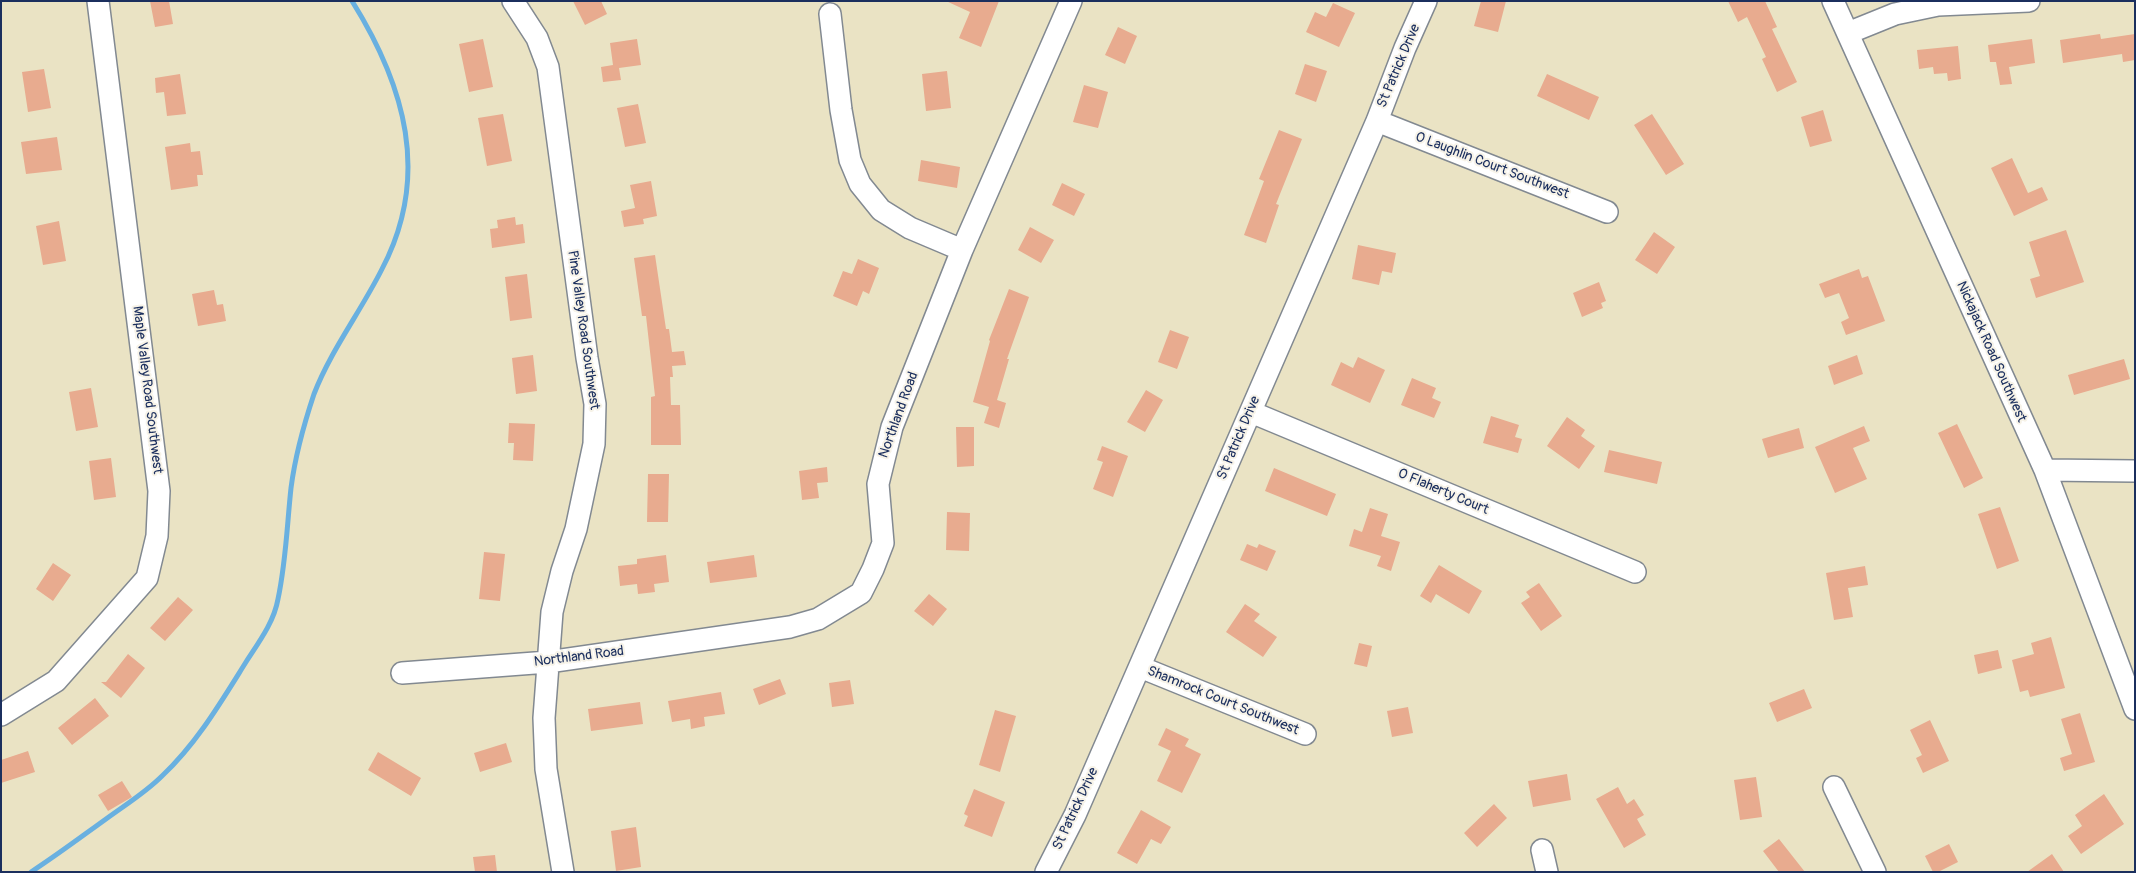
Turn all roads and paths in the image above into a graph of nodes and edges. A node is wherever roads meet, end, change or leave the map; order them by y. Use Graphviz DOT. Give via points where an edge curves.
graph roads {
  1 [pos="98,1"];
  2 [pos="513,1"];
  3 [pos="1071,1"];
  4 [pos="1426,1"];
  5 [pos="1833,1"];
  6 [pos="2029,1"];
  7 [pos="830,14"];
  8 [pos="1848,33"];
  9 [pos="1376,121"];
  10 [pos="1607,212"];
  11 [pos="962,250"];
  12 [pos="1251,412"];
  13 [pos="2045,470"];
  14 [pos="2135,471"];
  15 [pos="1635,572"];
  16 [pos="548,662"];
  17 [pos="1140,667"];
  18 [pos="402,672"];
  19 [pos="2135,708"];
  20 [pos="1,715"];
  21 [pos="1305,734"];
  22 [pos="1834,787"];
  23 [pos="1542,850"];
  24 [pos="564,872"];
  25 [pos="1046,872"];
  26 [pos="1547,872"];
  27 [pos="1875,872"];
  1 -- 20 [label="street, Maple Valley Road Southwest" via="159,491 157,536 146,578 136,590 56,681"];
  2 -- 16 [label="street, Pine Valley Road Southwest" via="537,38 548,67 595,404 594,444 576,529 552,612"];
  3 -- 11 [label="street, Northland Road"];
  4 -- 9 [label="street, St Patrick Drive"];
  5 -- 8 [label="street, Nickajack Road Southwest"];
  6 -- 8 [label="street" via="1938,5 1894,14"];
  7 -- 11 [label="street" via="844,127 850,160 860,184 881,210 910,228"];
  8 -- 13 [label="street, Nickajack Road Southwest"];
  9 -- 10 [label="street, O Laughlin Court Southwest"];
  9 -- 12 [label="street, St Patrick Drive"];
  11 -- 16 [label="street, Northland Road" via="892,426 878,484 883,543 861,593 818,619 790,627"];
  12 -- 15 [label="street, O Flaherty Court"];
  12 -- 17 [label="street, St Patrick Drive"];
  13 -- 14 [label="street"];
  13 -- 19 [label="street, Nickajack Road Southwest"];
  16 -- 18 [label="street, Northland Road"];
  16 -- 24 [label="street, Pine Valley Road Southwest" via="544,718 546,769"];
  17 -- 21 [label="street, Shamrock Court Southwest"];
  17 -- 25 [label="street, St Patrick Drive" via="1075,815"];
  22 -- 27 [label="street"];
  23 -- 26 [label="street"];
}
